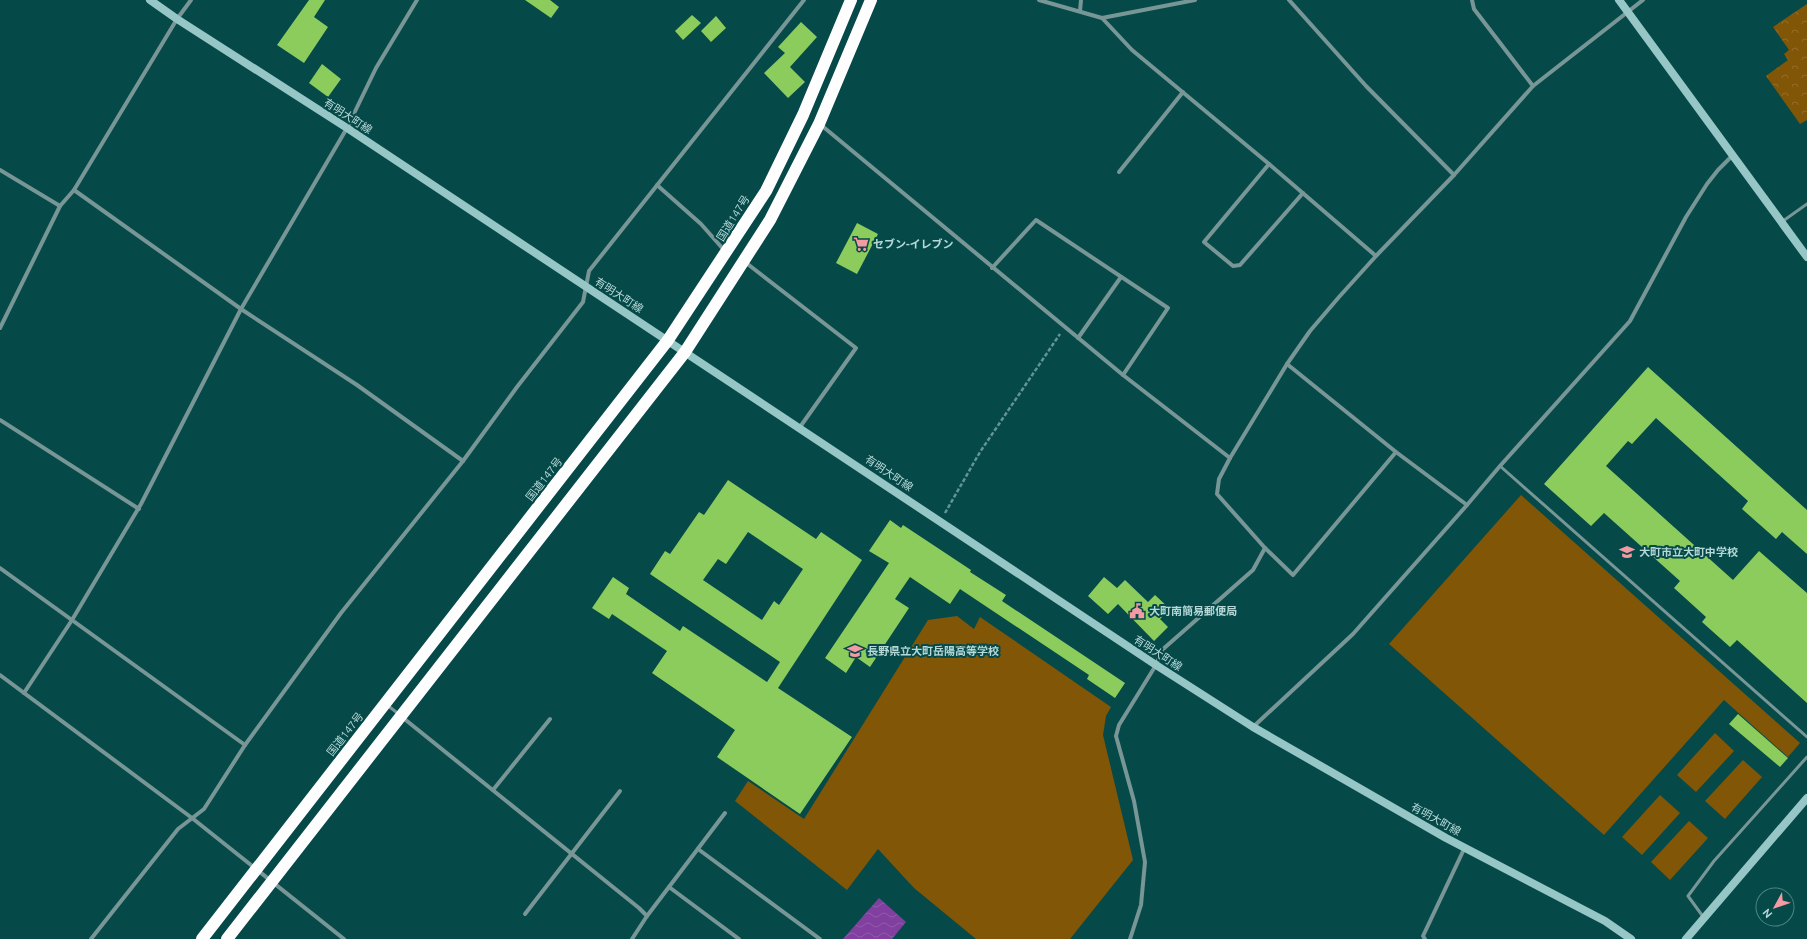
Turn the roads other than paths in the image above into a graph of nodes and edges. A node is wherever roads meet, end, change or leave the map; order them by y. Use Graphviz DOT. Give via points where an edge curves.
graph roads {
  1 [pos="150,0"];
  2 [pos="191,0"];
  3 [pos="417,0"];
  4 [pos="804,0"];
  5 [pos="851,0"];
  6 [pos="872,0"];
  7 [pos="1039,0"];
  8 [pos="1081,0"];
  9 [pos="1195,0"];
  10 [pos="1289,0"];
  11 [pos="1472,0"];
  12 [pos="1619,0"];
  13 [pos="1643,0"];
  14 [pos="1080,12"];
  15 [pos="1628,12"];
  16 [pos="1102,18"];
  17 [pos="177,19"];
  18 [pos="1533,86"];
  19 [pos="1183,92"];
  20 [pos="820,124"];
  21 [pos="347,128"];
  22 [pos="1732,156"];
  23 [pos="1269,164"];
  24 [pos="0,170"];
  25 [pos="1119,172"];
  26 [pos="1454,175"];
  27 [pos="657,185"];
  28 [pos="74,190"];
  29 [pos="1303,193"];
  30 [pos="1807,204"];
  31 [pos="60,206"];
  32 [pos="1781,222"];
  33 [pos="727,252"];
  34 [pos="1376,256"];
  35 [pos="1807,257"];
  36 [pos="744,262"];
  37 [pos="992,268"];
  38 [pos="1121,277"];
  39 [pos="586,287"];
  40 [pos="241,309"];
  41 [pos="0,328"];
  42 [pos="1078,338"];
  43 [pos="668,340"];
  44 [pos="685,352"];
  45 [pos="1287,364"];
  46 [pos="1124,375"];
  47 [pos="0,420"];
  48 [pos="800,427"];
  49 [pos="1396,452"];
  50 [pos="1230,458"];
  51 [pos="463,461"];
  52 [pos="1500,466"];
  53 [pos="1467,505"];
  54 [pos="139,509"];
  55 [pos="1265,548"];
  56 [pos="0,568"];
  57 [pos="72,620"];
  58 [pos="1156,665"];
  59 [pos="0,675"];
  60 [pos="24,693"];
  61 [pos="385,704"];
  62 [pos="402,716"];
  63 [pos="550,719"];
  64 [pos="1253,727"];
  65 [pos="1807,737"];
  66 [pos="244,745"];
  67 [pos="1807,757"];
  68 [pos="493,790"];
  69 [pos="620,792"];
  70 [pos="1807,798"];
  71 [pos="725,813"];
  72 [pos="192,818"];
  73 [pos="1465,847"];
  74 [pos="698,850"];
  75 [pos="572,854"];
  76 [pos="257,869"];
  77 [pos="272,881"];
  78 [pos="670,887"];
  79 [pos="524,914"];
  80 [pos="647,916"];
  81 [pos="1704,918"];
  82 [pos="91,939"];
  83 [pos="202,939"];
  84 [pos="227,939"];
  85 [pos="344,939"];
  86 [pos="632,939"];
  87 [pos="739,939"];
  88 [pos="820,939"];
  89 [pos="1130,939"];
  90 [pos="1425,939"];
  91 [pos="1631,939"];
  92 [pos="1686,939"];
  1 -- 17 [label="main road, 有明大町線"];
  2 -- 17 [label="street"];
  3 -- 21 [label="street" via="376,68"];
  4 -- 27 [label="street"];
  5 -- 33 [label="highway, 国道147号" via="803,116 769,184"];
  6 -- 20 [label="highway"];
  7 -- 14 [label="street"];
  8 -- 14 [label="street"];
  9 -- 16 [label="street"];
  10 -- 26 [label="street" via="1366,86"];
  11 -- 18 [label="street" via="1474,8"];
  12 -- 15 [label="main road"];
  13 -- 15 [label="street"];
  14 -- 16 [label="street"];
  15 -- 18 [label="street"];
  15 -- 22 [label="main road"];
  16 -- 19 [label="street" via="1132,50"];
  17 -- 21 [label="main road, 有明大町線"];
  17 -- 28 [label="street"];
  18 -- 26 [label="street"];
  19 -- 23 [label="street"];
  19 -- 25 [label="street"];
  20 -- 36 [label="highway" via="770,220"];
  20 -- 37 [label="street"];
  21 -- 39 [label="main road, 有明大町線"];
  21 -- 40 [label="street"];
  22 -- 32 [label="main road"];
  22 -- 52 [label="street" via="1707,184 1686,217 1630,321"];
  23 -- 29 [label="street"];
  23 -- 29 [label="street" via="1204,242 1233,266 1240,265"];
  24 -- 31 [label="street"];
  26 -- 34 [label="street"];
  27 -- 33 [label="street" via="701,224"];
  27 -- 39 [label="street" via="589,271"];
  28 -- 31 [label="street"];
  28 -- 40 [label="street"];
  29 -- 34 [label="street"];
  30 -- 32 [label="lane"];
  31 -- 41 [label="street"];
  32 -- 35 [label="main road"];
  33 -- 43 [label="highway, 国道147号"];
  34 -- 45 [label="street" via="1310,331"];
  36 -- 44 [label="highway"];
  36 -- 48 [label="street" via="856,348"];
  37 -- 38 [label="street" via="1036,220"];
  37 -- 42 [label="street"];
  38 -- 42 [label="street"];
  38 -- 46 [label="street" via="1168,308"];
  39 -- 43 [label="main road, 有明大町線"];
  39 -- 51 [label="street" via="583,302 516,387"];
  40 -- 51 [label="street" via="357,385"];
  40 -- 54 [label="street"];
  42 -- 46 [label="street"];
  43 -- 44 [label="main road, 有明大町線"];
  43 -- 61 [label="highway, 国道147号"];
  44 -- 48 [label="main road, 有明大町線"];
  44 -- 62 [label="highway"];
  45 -- 49 [label="street"];
  45 -- 50 [label="street"];
  46 -- 50 [label="street"];
  47 -- 54 [label="street"];
  48 -- 58 [label="main road, 有明大町線"];
  49 -- 53 [label="street"];
  49 -- 55 [label="street" via="1294,575"];
  50 -- 55 [label="street" via="1219,479 1217,494"];
  51 -- 66 [label="street" via="341,613"];
  52 -- 53 [label="street"];
  52 -- 65 [label="lane"];
  53 -- 64 [label="street" via="1353,634"];
  54 -- 57 [label="street"];
  55 -- 58 [label="street" via="1253,570 1162,650"];
  56 -- 57 [label="street"];
  57 -- 60 [label="street"];
  57 -- 66 [label="street"];
  58 -- 64 [label="main road, 有明大町線"];
  58 -- 89 [label="street" via="1119,725 1116,736 1134,801 1145,862 1141,905"];
  59 -- 60 [label="street"];
  60 -- 72 [label="street"];
  61 -- 62 [label="lane"];
  61 -- 76 [label="highway, 国道147号"];
  62 -- 68 [label="street"];
  62 -- 77 [label="highway"];
  63 -- 68 [label="street"];
  64 -- 73 [label="main road, 有明大町線"];
  66 -- 72 [label="street" via="204,809"];
  67 -- 81 [label="lane" via="1714,860 1688,896"];
  68 -- 75 [label="street"];
  69 -- 75 [label="street"];
  70 -- 81 [label="main road"];
  71 -- 74 [label="street"];
  72 -- 76 [label="street"];
  72 -- 82 [label="street" via="178,829"];
  73 -- 90 [label="street" via="1423,936"];
  73 -- 91 [label="main road, 有明大町線" via="1605,921"];
  74 -- 78 [label="street"];
  74 -- 88 [label="street"];
  75 -- 79 [label="street"];
  75 -- 80 [label="street"];
  76 -- 77 [label="street"];
  76 -- 83 [label="highway, 国道147号"];
  77 -- 84 [label="highway"];
  77 -- 85 [label="street"];
  78 -- 80 [label="street"];
  78 -- 87 [label="street"];
  80 -- 86 [label="street"];
  81 -- 92 [label="main road"];
}
